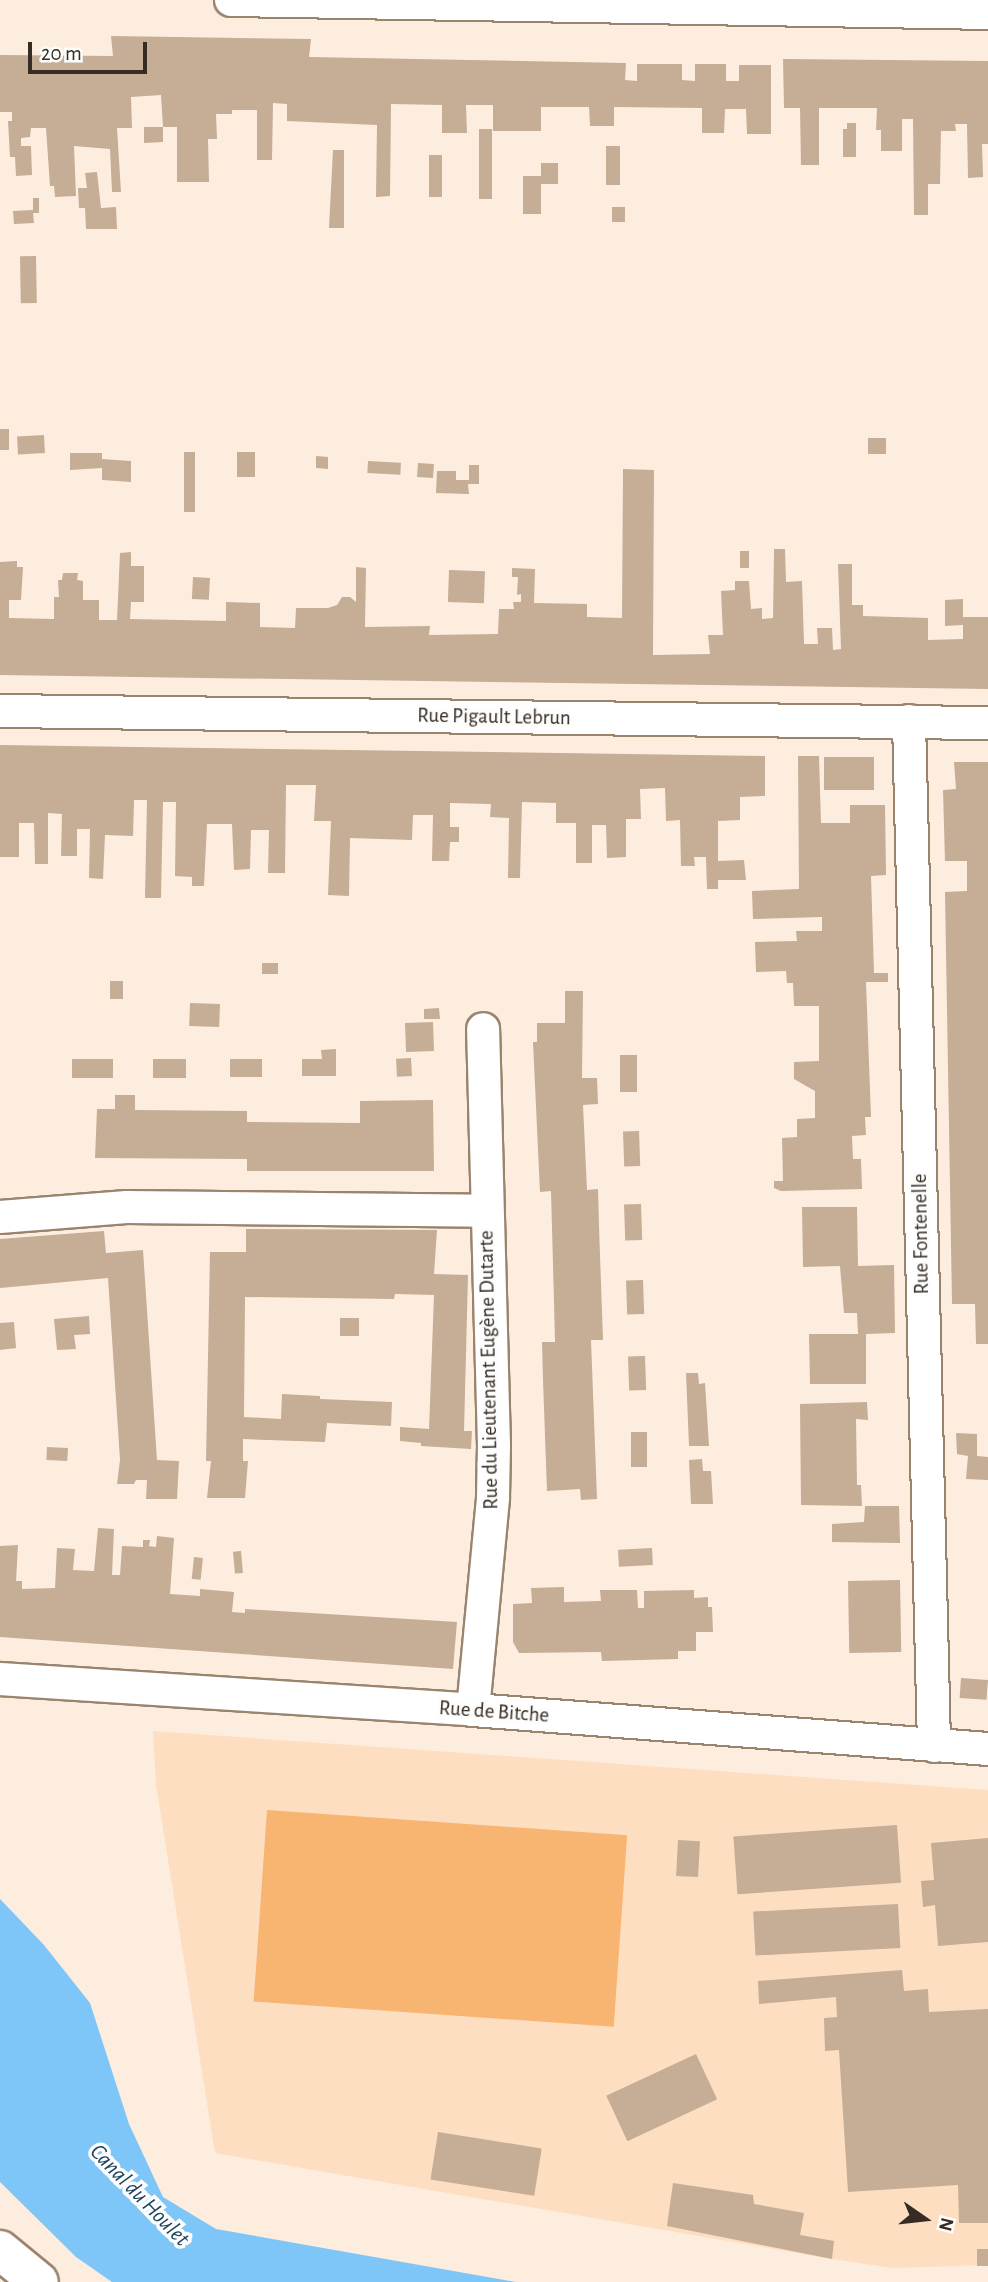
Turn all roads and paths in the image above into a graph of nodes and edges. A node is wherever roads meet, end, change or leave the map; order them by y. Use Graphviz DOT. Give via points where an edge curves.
graph roads {
  1 [pos="231,0"];
  2 [pos="286,0"];
  3 [pos="988,13"];
  4 [pos="0,711"];
  5 [pos="909,721"];
  6 [pos="988,723"];
  7 [pos="482,1030"];
  8 [pos="486,1211"];
  9 [pos="0,1217"];
  10 [pos="0,1679"];
  11 [pos="472,1710"];
  12 [pos="934,1746"];
  13 [pos="988,1749"];
  14 [pos="0,2250"];
  15 [pos="39,2282"];
  1 -- 2 [label="street"];
  2 -- 3 [label="street"];
  4 -- 5 [label="street, Rue Pigault Lebrun"];
  5 -- 6 [label="street, Rue Pigault Lebrun"];
  5 -- 12 [label="street, Rue Fontenelle"];
  7 -- 8 [label="street, Rue du Lieutenant Eugène Dutarte"];
  8 -- 9 [label="street" via="127,1207"];
  8 -- 11 [label="street, Rue du Lieutenant Eugène Dutarte" via="493,1497"];
  10 -- 11 [label="street, Rue de Bitche"];
  11 -- 12 [label="street, Rue de Bitche"];
  12 -- 13 [label="street, Rue de Bitche"];
  14 -- 15 [label="street"];
}
